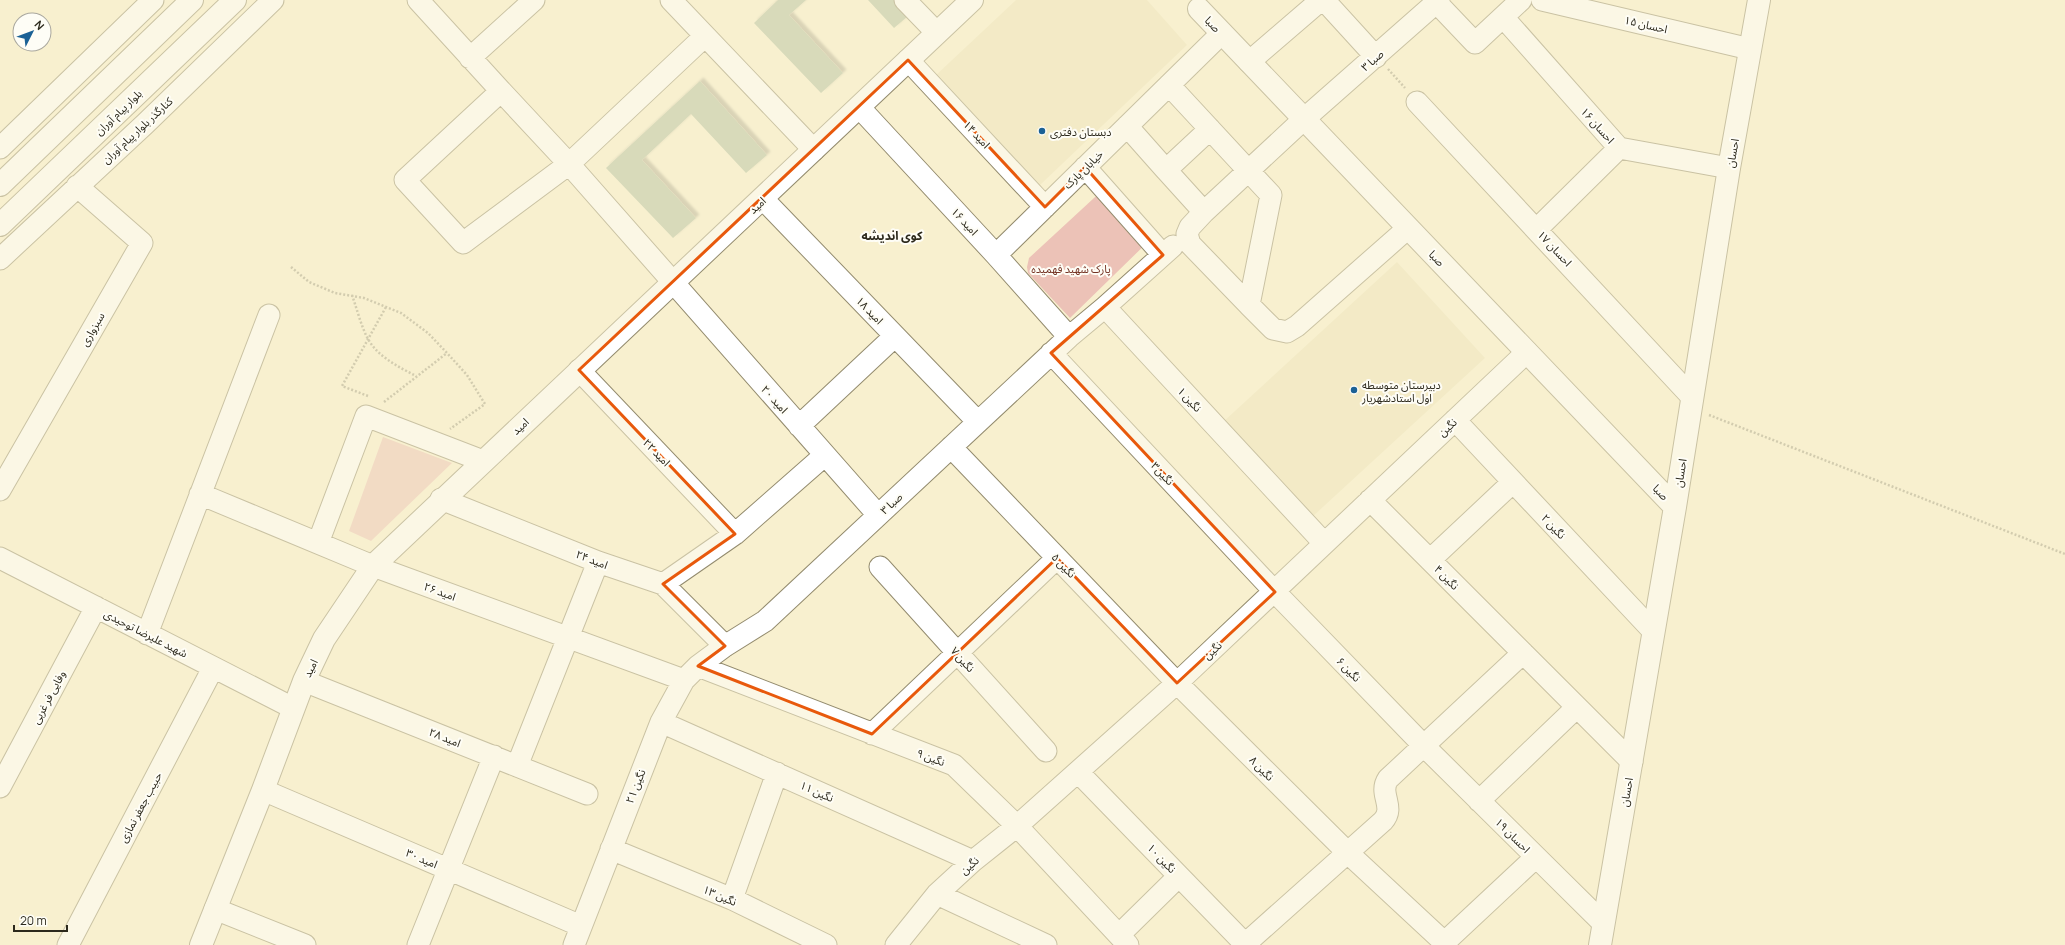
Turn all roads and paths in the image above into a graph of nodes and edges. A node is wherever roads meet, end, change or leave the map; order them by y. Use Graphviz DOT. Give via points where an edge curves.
graph roads {
  1 [pos="153,0"];
  2 [pos="192,0"];
  3 [pos="235,0"];
  4 [pos="273,0"];
  5 [pos="418,0"];
  6 [pos="534,0"];
  7 [pos="671,0"];
  8 [pos="905,0"];
  9 [pos="972,0"];
  10 [pos="1321,0"];
  11 [pos="1324,0"];
  12 [pos="1521,0"];
  13 [pos="1542,0"];
  14 [pos="1759,0"];
  15 [pos="1437,1"];
  16 [pos="1196,2"];
  17 [pos="1503,17"];
  18 [pos="937,33"];
  19 [pos="1222,33"];
  20 [pos="705,36"];
  21 [pos="1750,49"];
  22 [pos="1376,57"];
  23 [pos="470,58"];
  24 [pos="908,60"];
  25 [pos="1249,62"];
  26 [pos="1169,85"];
  27 [pos="501,91"];
  28 [pos="1417,102"];
  29 [pos="859,107"];
  30 [pos="1304,119"];
  31 [pos="1127,126"];
  32 [pos="1210,129"];
  33 [pos="0,148"];
  34 [pos="1619,148"];
  35 [pos="814,150"];
  36 [pos="569,164"];
  37 [pos="1086,167"];
  38 [pos="1729,168"];
  39 [pos="1166,170"];
  40 [pos="1249,170"];
  41 [pos="0,185"];
  42 [pos="77,186"];
  43 [pos="763,199"];
  44 [pos="1045,207"];
  45 [pos="1204,212"];
  46 [pos="0,225"];
  47 [pos="1408,228"];
  48 [pos="1537,229"];
  49 [pos="1187,234"];
  50 [pos="996,255"];
  51 [pos="1163,255"];
  52 [pos="0,259"];
  53 [pos="291,267"];
  54 [pos="672,283"];
  55 [pos="352,296"];
  56 [pos="1249,305"];
  57 [pos="1105,306"];
  58 [pos="386,307"];
  59 [pos="269,314"];
  60 [pos="895,336"];
  61 [pos="1069,336"];
  62 [pos="368,339"];
  63 [pos="1527,352"];
  64 [pos="447,353"];
  65 [pos="1051,353"];
  66 [pos="579,370"];
  67 [pos="416,376"];
  68 [pos="370,396"];
  69 [pos="377,399"];
  70 [pos="1691,402"];
  71 [pos="380,411"];
  72 [pos="1455,420"];
  73 [pos="978,422"];
  74 [pos="799,426"];
  75 [pos="432,441"];
  76 [pos="951,447"];
  77 [pos="825,455"];
  78 [pos="483,461"];
  79 [pos="1513,482"];
  80 [pos="0,490"];
  81 [pos="200,494"];
  82 [pos="441,500"];
  83 [pos="1370,500"];
  84 [pos="1675,507"];
  85 [pos="878,515"];
  86 [pos="735,534"];
  87 [pos="318,543"];
  88 [pos="1324,543"];
  89 [pos="2065,554"];
  90 [pos="0,558"];
  91 [pos="1057,558"];
  92 [pos="1430,560"];
  93 [pos="598,562"];
  94 [pos="373,566"];
  95 [pos="880,567"];
  96 [pos="663,584"];
  97 [pos="1275,592"];
  98 [pos="96,607"];
  99 [pos="1653,631"];
  100 [pos="146,634"];
  101 [pos="568,638"];
  102 [pos="725,646"];
  103 [pos="957,652"];
  104 [pos="1523,653"];
  105 [pos="213,668"];
  106 [pos="691,673"];
  107 [pos="304,681"];
  108 [pos="1177,683"];
  109 [pos="1578,707"];
  110 [pos="293,708"];
  111 [pos="661,722"];
  112 [pos="872,734"];
  113 [pos="1424,746"];
  114 [pos="1046,751"];
  115 [pos="494,756"];
  116 [pos="1632,762"];
  117 [pos="518,766"];
  118 [pos="1078,772"];
  119 [pos="777,774"];
  120 [pos="0,787"];
  121 [pos="263,790"];
  122 [pos="587,794"];
  123 [pos="1479,801"];
  124 [pos="1017,826"];
  125 [pos="611,850"];
  126 [pos="1348,853"];
  127 [pos="1536,857"];
  128 [pos="973,860"];
  129 [pos="449,870"];
  130 [pos="1179,876"];
  131 [pos="937,894"];
  132 [pos="732,899"];
  133 [pos="215,909"];
  134 [pos="1604,923"];
  135 [pos="577,936"];
  136 [pos="1123,940"];
  137 [pos="1037,943"];
  138 [pos="1446,944"];
  139 [pos="68,945"];
  140 [pos="201,945"];
  141 [pos="305,945"];
  142 [pos="418,945"];
  143 [pos="826,945"];
  144 [pos="896,945"];
  145 [pos="1245,945"];
  146 [pos="1600,945"];
  1 -- 33 [label="street"];
  2 -- 41 [label="main road"];
  3 -- 46 [label="main road, بلوار پیام آوران"];
  4 -- 42 [label="street, کنارگذر بلوار پیام آوران"];
  5 -- 23 [label="street, امید ۲۰"];
  6 -- 23 [label="street"];
  7 -- 20 [label="street"];
  8 -- 18 [label="street"];
  9 -- 18 [label="main road, امید"];
  10 -- 25 [label="street"];
  11 -- 22 [label="street"];
  12 -- 17 [label="street"];
  13 -- 21 [label="street, احسان ۱۵"];
  14 -- 21 [label="main road, احسان"];
  15 -- 17 [label="street" via="1475,43"];
  15 -- 22 [label="street, صبا ۳"];
  16 -- 19 [label="main road, صبا"];
  17 -- 34 [label="street, احسان ۱۶"];
  18 -- 24 [label="main road, امید"];
  19 -- 25 [label="main road, صبا"];
  19 -- 26 [label="street, خیابان پارک"];
  20 -- 35 [label="street"];
  20 -- 36 [label="street"];
  21 -- 38 [label="main road, احسان"];
  22 -- 28 [label="path"];
  22 -- 30 [label="street, صبا ۳"];
  23 -- 27 [label="street, امید ۲۰"];
  24 -- 29 [label="main road, امید"];
  24 -- 44 [label="street, امید ۱۴"];
  25 -- 30 [label="main road, صبا"];
  26 -- 31 [label="street, خیابان پارک"];
  26 -- 32 [label="street"];
  27 -- 36 [label="street, امید ۲۰"];
  27 -- 36 [label="street" via="405,180 463,243"];
  28 -- 48 [label="street, احسان ۱۷"];
  29 -- 35 [label="main road, امید"];
  29 -- 50 [label="street, امید ۱۶"];
  30 -- 40 [label="street, صبا ۳"];
  30 -- 47 [label="main road, صبا"];
  31 -- 37 [label="street, خیابان پارک"];
  31 -- 39 [label="street"];
  32 -- 39 [label="street"];
  32 -- 40 [label="street"];
  34 -- 38 [label="street, احسان ۱۶"];
  34 -- 48 [label="street"];
  35 -- 43 [label="main road, امید"];
  36 -- 54 [label="street, امید ۲۰"];
  37 -- 44 [label="street, خیابان پارک"];
  37 -- 51 [label="street"];
  38 -- 70 [label="main road, احسان"];
  39 -- 45 [label="street"];
  40 -- 45 [label="street, صبا ۳"];
  40 -- 56 [label="street" via="1271,195"];
  42 -- 52 [label="street, کنارگذر بلوار پیام آوران"];
  42 -- 80 [label="street, سبزواری" via="142,243"];
  43 -- 54 [label="main road, امید"];
  43 -- 60 [label="street, امید ۱۸"];
  44 -- 50 [label="street, خیابان پارک"];
  45 -- 49 [label="street, صبا ۳" via="1190,226"];
  47 -- 56 [label="street" via="1287,332 1273,329"];
  47 -- 63 [label="main road, صبا"];
  48 -- 70 [label="street, احسان ۱۷"];
  49 -- 51 [label="street, صبا ۳"];
  49 -- 56 [label="street" via="1190,244"];
  50 -- 61 [label="street, امید ۱۶"];
  51 -- 57 [label="street, صبا ۳"];
  53 -- 55 [label="path" via="309,282 335,293"];
  54 -- 66 [label="main road, امید"];
  54 -- 74 [label="street, امید ۲۰"];
  55 -- 58 [label="path"];
  55 -- 62 [label="path"];
  57 -- 61 [label="street"];
  57 -- 88 [label="street, نگین ۱"];
  58 -- 62 [label="path"];
  58 -- 64 [label="path" via="401,313 428,333"];
  59 -- 81 [label="street"];
  60 -- 73 [label="street, امید ۱۸"];
  60 -- 74 [label="street"];
  61 -- 65 [label="street"];
  62 -- 67 [label="path" via="378,352"];
  62 -- 68 [label="path" via="342,386"];
  63 -- 72 [label="street, نگین"];
  63 -- 84 [label="main road, صبا"];
  64 -- 67 [label="path"];
  64 -- 75 [label="path" via="467,375 485,404"];
  65 -- 73 [label="street, صبا ۳"];
  65 -- 97 [label="street, نگین۳"];
  66 -- 78 [label="main road, امید"];
  66 -- 86 [label="street, امید ۲۲"];
  67 -- 71 [label="path"];
  69 -- 71 [label="path"];
  70 -- 84 [label="main road, احسان"];
  70 -- 89 [label="path"];
  71 -- 75 [label="street"];
  71 -- 87 [label="street" via="366,416"];
  72 -- 79 [label="street, نگین ۲"];
  72 -- 83 [label="street, نگین"];
  73 -- 76 [label="street, صبا ۳"];
  74 -- 77 [label="street, امید ۲۰"];
  75 -- 78 [label="street"];
  76 -- 85 [label="street, صبا ۳"];
  76 -- 91 [label="street, نگین ۵"];
  77 -- 85 [label="street, امید ۲۰"];
  77 -- 86 [label="street"];
  78 -- 82 [label="main road, امید"];
  79 -- 92 [label="street"];
  79 -- 99 [label="street, نگین ۲"];
  81 -- 87 [label="street, امید ۲۶"];
  81 -- 100 [label="street"];
  82 -- 93 [label="street, امید ۲۴"];
  82 -- 94 [label="main road, امید"];
  83 -- 88 [label="street, نگین"];
  83 -- 92 [label="street, نگین ۴"];
  84 -- 99 [label="main road, احسان"];
  85 -- 102 [label="street, صبا ۳" via="765,622"];
  86 -- 96 [label="street"];
  87 -- 94 [label="street, امید ۲۶"];
  88 -- 97 [label="street, نگین"];
  90 -- 98 [label="street, شهید علیرضا توحیدی"];
  91 -- 103 [label="street"];
  91 -- 108 [label="street, نگین ۵"];
  92 -- 104 [label="street, نگین ۴"];
  93 -- 96 [label="street, امید ۲۴"];
  93 -- 101 [label="street"];
  94 -- 101 [label="street, امید ۲۶"];
  94 -- 107 [label="main road, امید" via="324,639"];
  95 -- 103 [label="street, نگین ۷"];
  96 -- 102 [label="street, امید ۲۴"];
  97 -- 108 [label="street, نگین"];
  97 -- 113 [label="street, نگین ۶"];
  98 -- 100 [label="street, شهید علیرضا توحیدی"];
  98 -- 120 [label="street, وفایی فر غربی"];
  99 -- 116 [label="main road, احسان"];
  100 -- 105 [label="street, شهید علیرضا توحیدی"];
  101 -- 106 [label="street, امید ۲۶"];
  101 -- 117 [label="street"];
  102 -- 106 [label="street, نگین ۲۱"];
  103 -- 112 [label="street"];
  103 -- 114 [label="street, نگین ۷"];
  104 -- 109 [label="street, نگین ۴"];
  104 -- 113 [label="street"];
  105 -- 110 [label="street, شهید علیرضا توحیدی"];
  105 -- 139 [label="street, حبیب جعفر نمازی"];
  106 -- 111 [label="street, نگین ۲۱"];
  106 -- 112 [label="street, نگین ۹"];
  107 -- 110 [label="main road, امید"];
  107 -- 115 [label="street, امید ۲۸"];
  108 -- 118 [label="street, نگین"];
  108 -- 126 [label="street, نگین ۸"];
  109 -- 116 [label="street, نگین ۴"];
  109 -- 123 [label="street"];
  110 -- 121 [label="main road, امید"];
  111 -- 119 [label="street, نگین ۱۱"];
  111 -- 125 [label="street, نگین ۲۱"];
  112 -- 124 [label="street, نگین ۹" via="954,765"];
  113 -- 123 [label="street, احسان ۱۹"];
  113 -- 126 [label="street" via="1384,785 1389,808 1388,816"];
  115 -- 117 [label="street, امید ۲۸"];
  115 -- 129 [label="street"];
  116 -- 134 [label="main road, احسان"];
  117 -- 122 [label="street, امید ۲۸"];
  118 -- 124 [label="street, نگین"];
  118 -- 130 [label="street, نگین ۱۰"];
  119 -- 128 [label="street, نگین ۱۱"];
  119 -- 132 [label="street"];
  121 -- 129 [label="street, امید ۳۰"];
  121 -- 133 [label="main road, امید"];
  123 -- 127 [label="street, احسان ۱۹"];
  124 -- 128 [label="street, نگین"];
  124 -- 136 [label="street, نگین ۹"];
  125 -- 132 [label="street, نگین ۱۳"];
  125 -- 135 [label="street, نگین ۲۱"];
  126 -- 138 [label="street, نگین ۸"];
  126 -- 145 [label="street"];
  127 -- 134 [label="street, احسان ۱۹"];
  127 -- 138 [label="street"];
  128 -- 131 [label="street, نگین"];
  129 -- 135 [label="street, امید ۳۰"];
  129 -- 142 [label="street"];
  130 -- 136 [label="street"];
  130 -- 145 [label="street, نگین ۱۰"];
  131 -- 137 [label="street"];
  131 -- 144 [label="street, نگین"];
  132 -- 143 [label="street, نگین ۱۳"];
  133 -- 140 [label="main road, امید"];
  133 -- 141 [label="street"];
  134 -- 146 [label="main road, احسان"];
}
